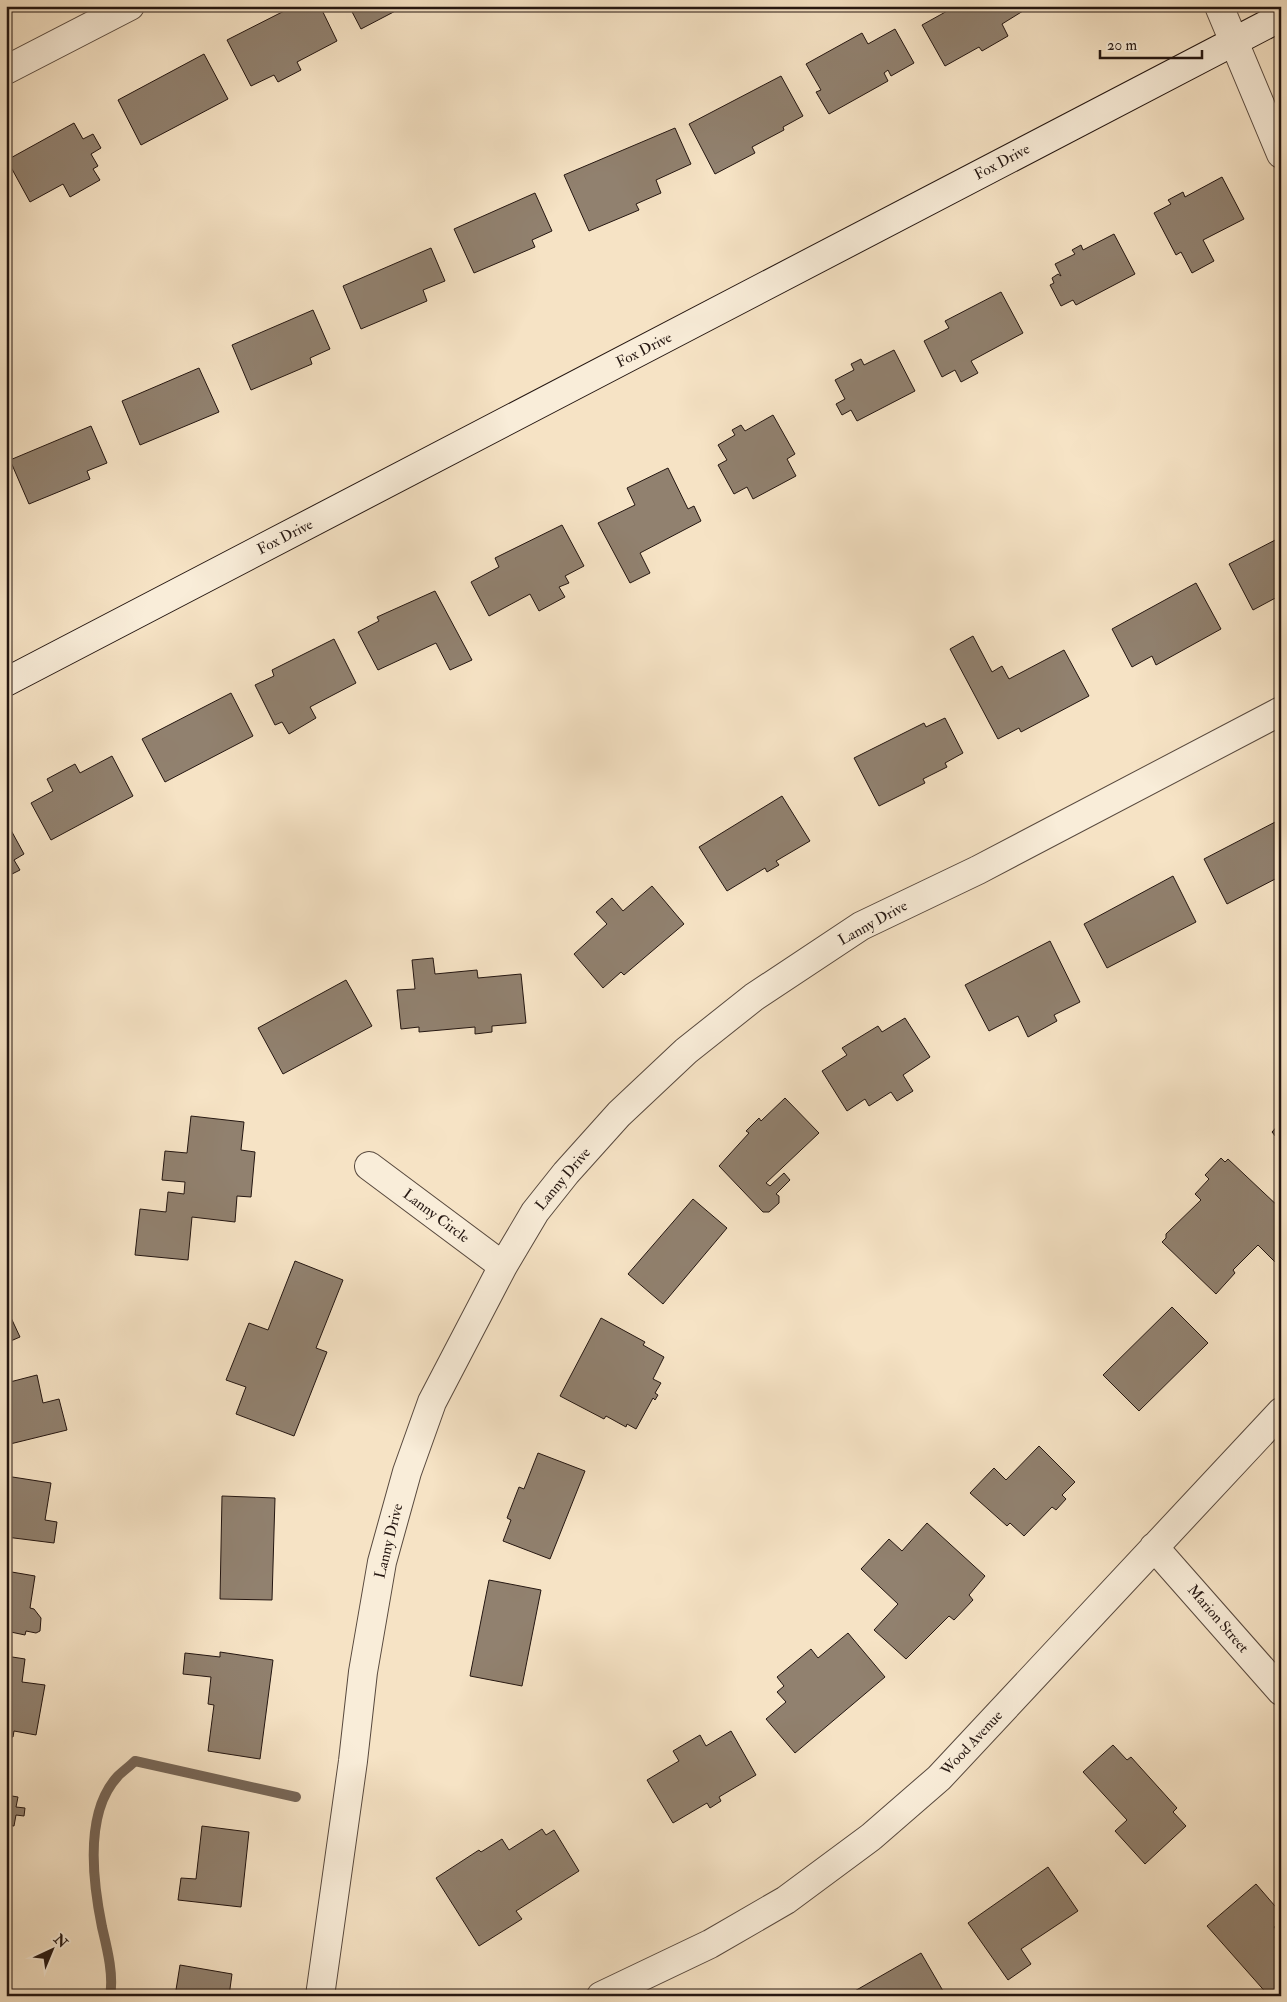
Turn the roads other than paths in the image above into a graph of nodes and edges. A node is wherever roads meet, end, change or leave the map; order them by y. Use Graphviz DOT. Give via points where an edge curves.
graph roads {
  1 [pos="130,6"];
  2 [pos="1219,6"];
  3 [pos="1281,17"];
  4 [pos="1235,41"];
  5 [pos="6,70"];
  6 [pos="1281,154"];
  7 [pos="6,682"];
  8 [pos="1281,710"];
  9 [pos="369,1166"];
  10 [pos="503,1266"];
  11 [pos="1281,1412"];
  12 [pos="1154,1547"];
  13 [pos="1281,1690"];
  14 [pos="320,1996"];
  15 [pos="601,1996"];
  1 -- 5 [label="street"];
  2 -- 4 [label="street"];
  3 -- 4 [label="street, Fox Drive"];
  4 -- 6 [label="street"];
  4 -- 7 [label="street, Fox Drive"];
  8 -- 10 [label="street, Lanny Drive" via="978,870 861,926 754,997 686,1051 619,1114 535,1212"];
  9 -- 10 [label="street, Lanny Circle"];
  10 -- 14 [label="street, Lanny Drive" via="432,1402 406,1472 382,1562 363,1672"];
  11 -- 12 [label="street, Wood Avenue"];
  12 -- 13 [label="street, Marion Street"];
  12 -- 15 [label="street, Wood Avenue" via="939,1778 871,1838 786,1900 719,1939"];
}
